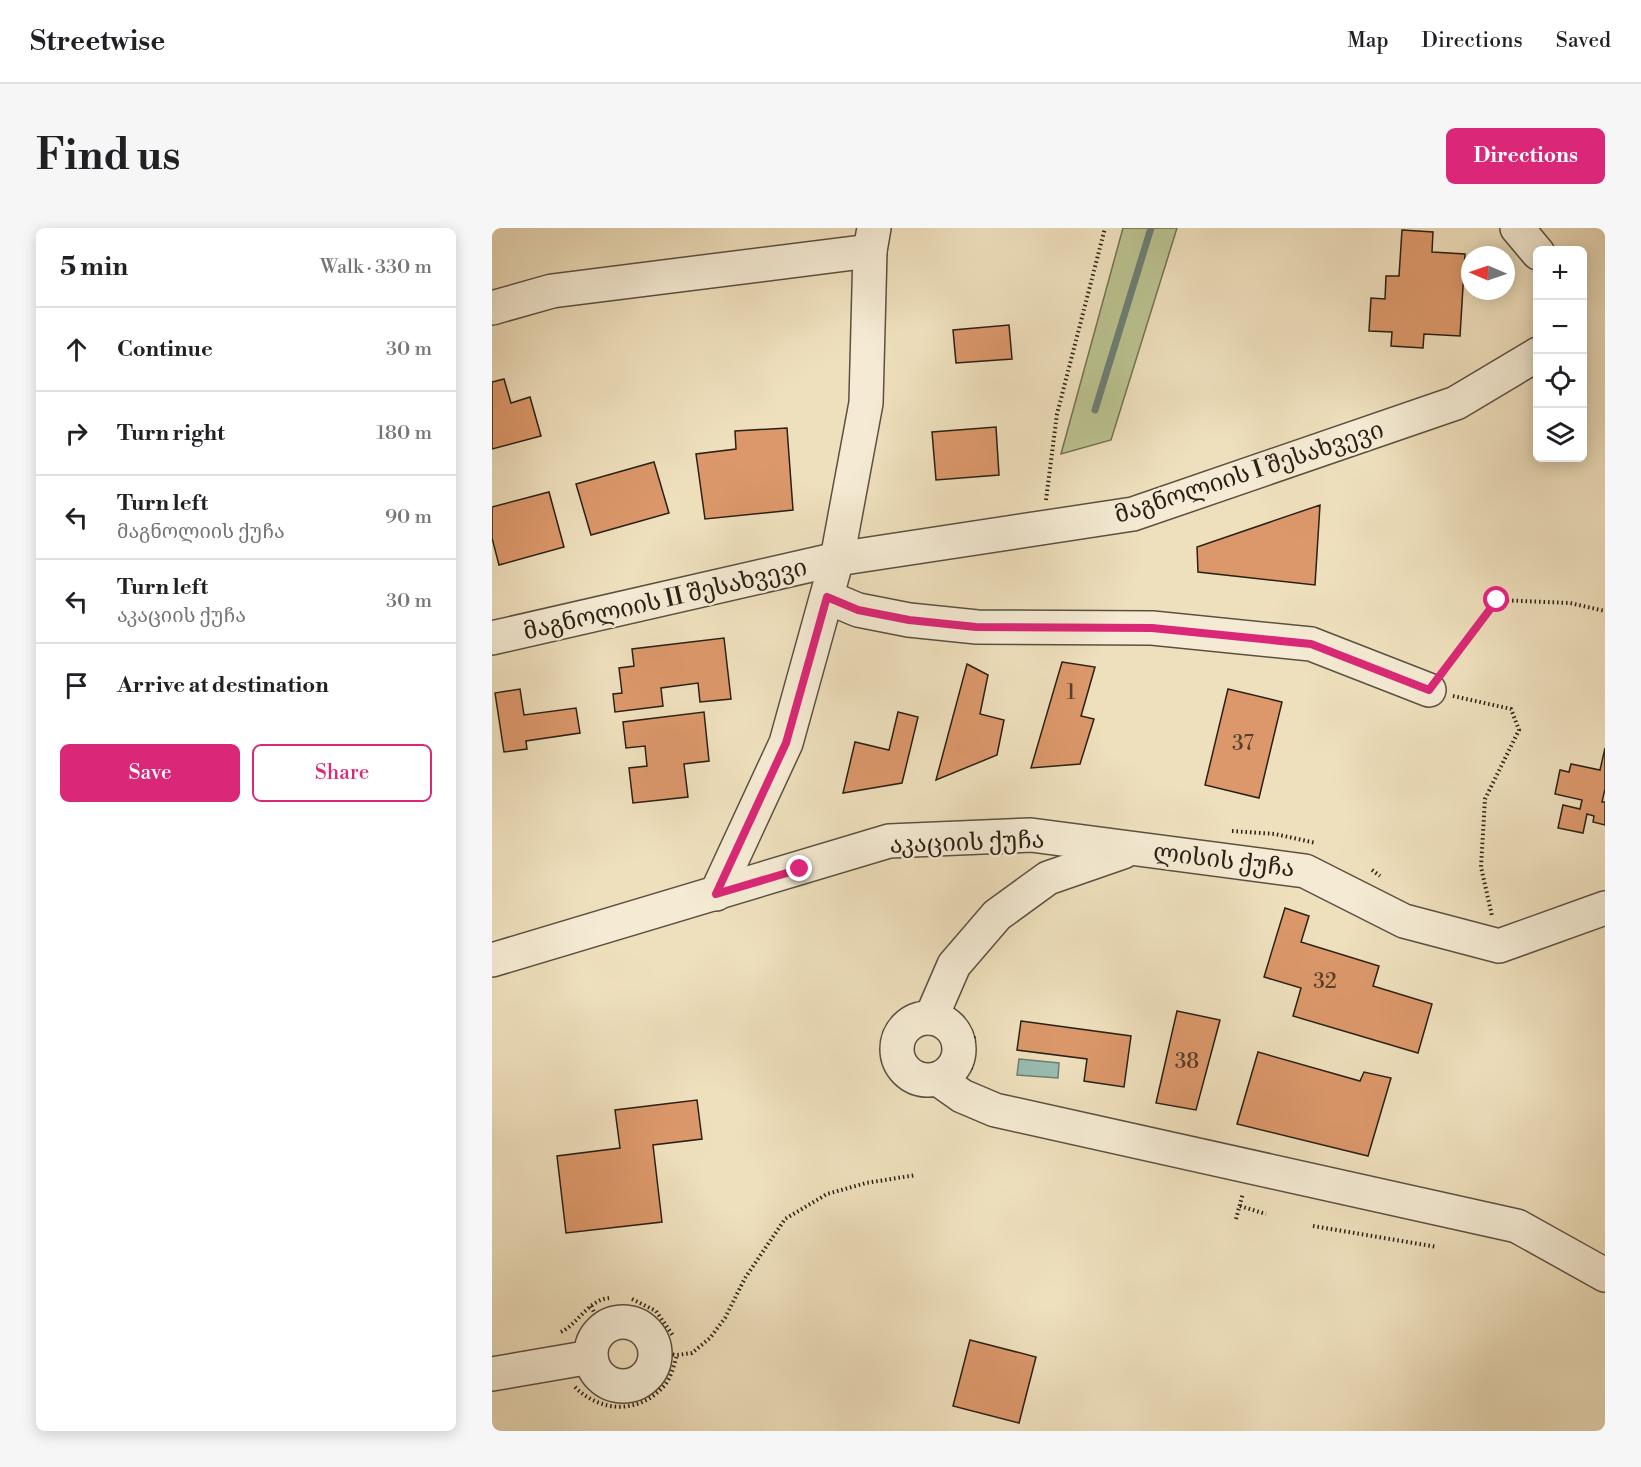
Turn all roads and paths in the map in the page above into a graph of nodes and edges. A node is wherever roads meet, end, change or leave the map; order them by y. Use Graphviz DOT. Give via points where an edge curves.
graph roads {
  1 [pos="1105,228"];
  2 [pos="1517,228"];
  3 [pos="872,239"];
  4 [pos="1533,247"];
  5 [pos="492,308"];
  6 [pos="1533,357"];
  7 [pos="1042,528"];
  8 [pos="837,559"];
  9 [pos="827,597"];
  10 [pos="1605,611"];
  11 [pos="492,638"];
  12 [pos="1429,690"];
  13 [pos="1223,831"];
  14 [pos="1319,845"];
  15 [pos="1134,849"];
  16 [pos="716,894"];
  17 [pos="1605,908"];
  18 [pos="1499,946"];
  19 [pos="492,960"];
  20 [pos="963,1010"];
  21 [pos="931,1018"];
  22 [pos="979,1077"];
  23 [pos="938,1079"];
  24 [pos="916,1175"];
  25 [pos="1244,1192"];
  26 [pos="1240,1206"];
  27 [pos="1266,1214"];
  28 [pos="1236,1219"];
  29 [pos="1313,1226"];
  30 [pos="1437,1247"];
  31 [pos="1605,1275"];
  32 [pos="609,1298"];
  33 [pos="633,1299"];
  34 [pos="591,1306"];
  35 [pos="597,1320"];
  36 [pos="561,1332"];
  37 [pos="669,1348"];
  38 [pos="591,1357"];
  39 [pos="492,1374"];
  40 [pos="566,1383"];
  1 -- 7 [label="path" via="1057,414"];
  2 -- 4 [label="street"];
  3 -- 5 [label="street" via="552,291"];
  3 -- 8 [label="street" via="866,403"];
  6 -- 7 [label="street, მაგნოლიის I შესახვევი" via="1445,407 1133,514"];
  7 -- 8 [label="street, მაგნოლიის I შესახვევი"];
  8 -- 9 [label="street"];
  8 -- 11 [label="street, მაგნოლიის II შესახვევი"];
  9 -- 12 [label="street" via="858,610 976,627 1152,628 1311,644"];
  9 -- 16 [label="street" via="786,743"];
  10 -- 12 [label="path" via="1570,603 1497,600"];
  12 -- 18 [label="path" via="1511,709 1519,730 1485,799 1481,867"];
  13 -- 14 [label="path" via="1275,834"];
  15 -- 16 [label="street, აკაციის ქუჩა" via="1031,836 889,841"];
  15 -- 18 [label="street, ლისის ქუჩა" via="1305,871 1404,921"];
  15 -- 21 [label="street, ლისის ქუჩა" via="1048,878 997,915 954,965"];
  16 -- 19 [label="street, აკაციის ქუჩა"];
  17 -- 18 [label="street"];
  20 -- 22 [label="path" via="960,1018 974,1038 971,1070"];
  21 -- 23 [label="street" via="953,1029 959,1045 952,1069"];
  21 -- 23 [label="street" via="920,1018 904,1029 899,1038 898,1058 910,1075 928,1081"];
  23 -- 31 [label="street" via="962,1096 995,1110 1517,1226"];
  24 -- 37 [label="path" via="827,1194 785,1219 710,1338 692,1353"];
  25 -- 26 [label="path"];
  26 -- 27 [label="path"];
  26 -- 28 [label="path"];
  29 -- 30 [label="path"];
  32 -- 34 [label="path"];
  33 -- 37 [label="path" via="656,1311"];
  34 -- 35 [label="path"];
  34 -- 36 [label="path"];
  37 -- 38 [label="street" via="653,1342 640,1327 621,1322 611,1324 595,1338"];
  37 -- 38 [label="street" via="649,1373 631,1386 609,1384 600,1377"];
  37 -- 40 [label="path" via="665,1385 653,1396 622,1408 604,1405"];
  38 -- 39 [label="street"];
}
